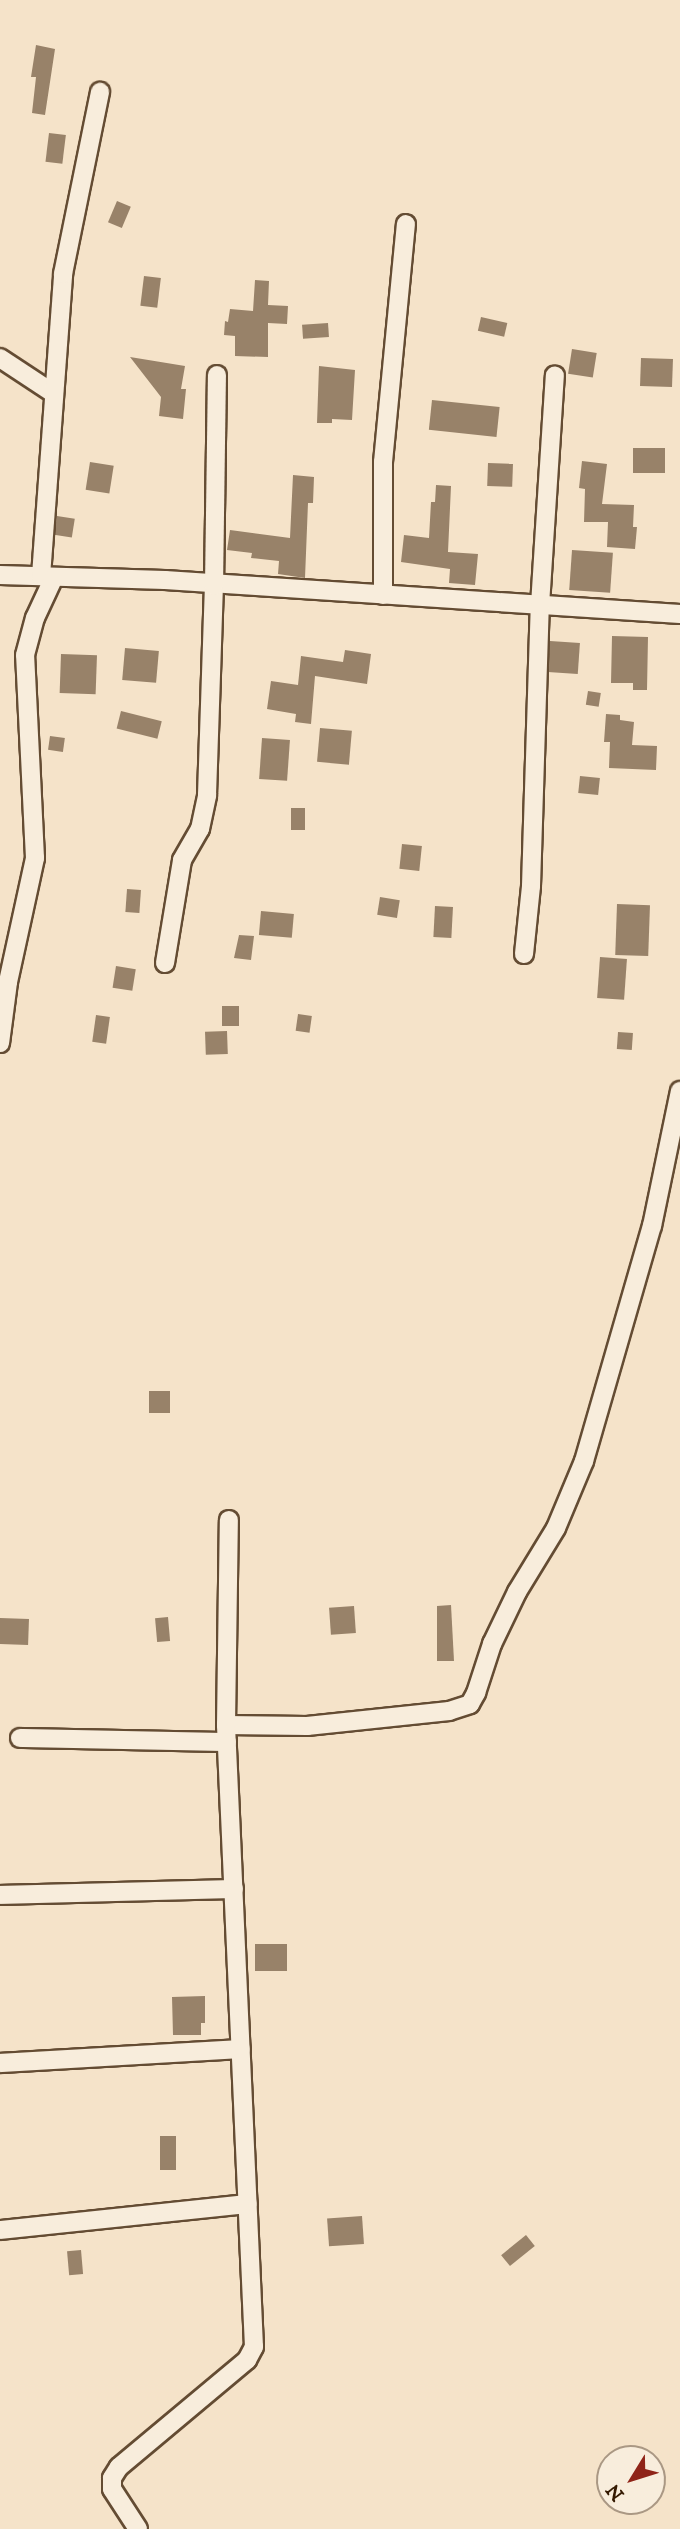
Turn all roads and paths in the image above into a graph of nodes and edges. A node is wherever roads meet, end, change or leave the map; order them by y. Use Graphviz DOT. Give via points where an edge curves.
graph roads {
  1 [pos="100,92"];
  2 [pos="406,224"];
  3 [pos="0,358"];
  4 [pos="217,375"];
  5 [pos="555,375"];
  6 [pos="53,393"];
  7 [pos="0,575"];
  8 [pos="48,577"];
  9 [pos="215,586"];
  10 [pos="383,595"];
  11 [pos="540,605"];
  12 [pos="680,614"];
  13 [pos="524,954"];
  14 [pos="164,963"];
  15 [pos="0,1043"];
  16 [pos="680,1091"];
  17 [pos="229,1520"];
  18 [pos="227,1734"];
  19 [pos="20,1738"];
  20 [pos="234,1889"];
  21 [pos="0,1895"];
  22 [pos="241,2049"];
  23 [pos="0,2063"];
  24 [pos="247,2204"];
  25 [pos="0,2230"];
  26 [pos="138,2529"];
  1 -- 6 [label="street" via="63,274"];
  2 -- 10 [label="street" via="383,462"];
  3 -- 6 [label="street"];
  4 -- 9 [label="street"];
  5 -- 11 [label="street"];
  6 -- 8 [label="street"];
  7 -- 8 [label="street"];
  8 -- 9 [label="street"];
  8 -- 15 [label="street" via="25,655 35,858"];
  9 -- 10 [label="street"];
  9 -- 14 [label="street" via="205,816 181,860"];
  10 -- 11 [label="street"];
  11 -- 12 [label="street"];
  11 -- 13 [label="street" via="531,886"];
  16 -- 18 [label="street" via="652,1226 584,1461 556,1528 492,1644 470,1703 449,1712"];
  17 -- 18 [label="street"];
  18 -- 19 [label="street"];
  18 -- 20 [label="street"];
  20 -- 21 [label="street"];
  20 -- 22 [label="street"];
  22 -- 23 [label="street"];
  22 -- 24 [label="street"];
  24 -- 25 [label="street"];
  24 -- 26 [label="street" via="254,2347 247,2360 119,2467 112,2489"];
}
